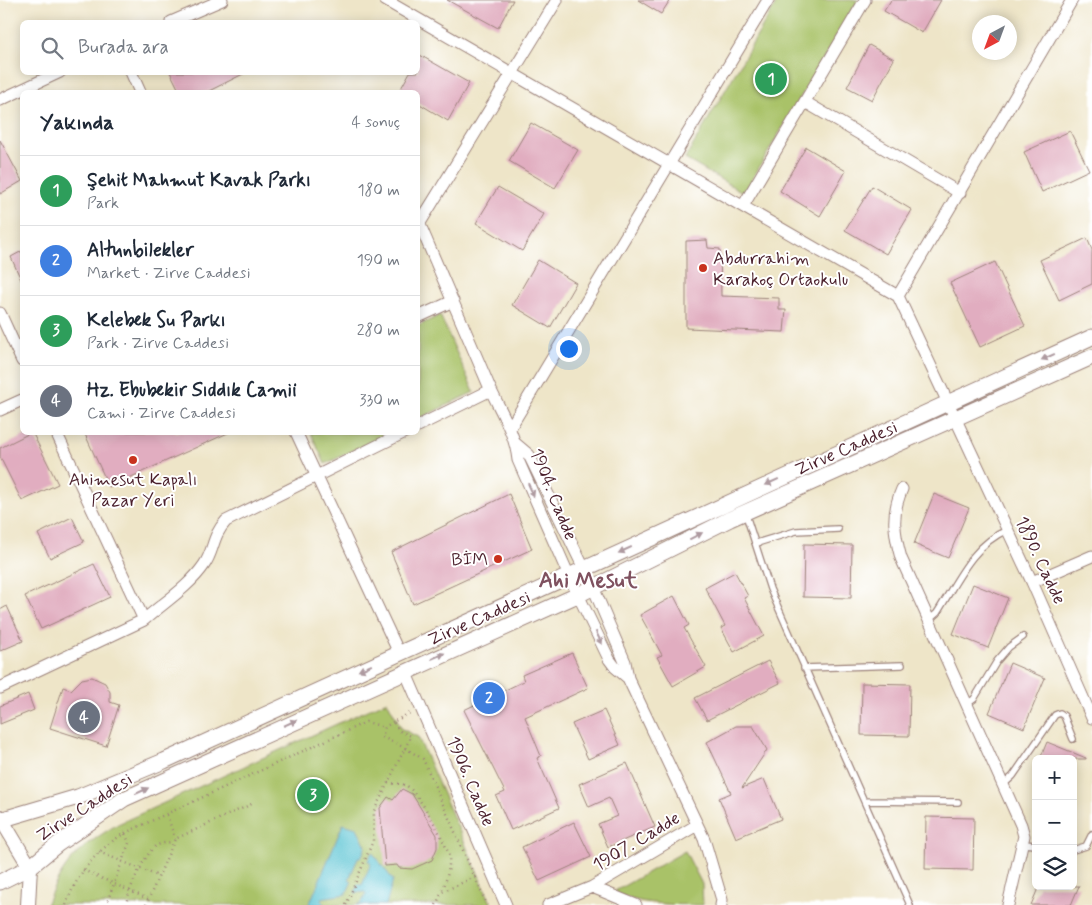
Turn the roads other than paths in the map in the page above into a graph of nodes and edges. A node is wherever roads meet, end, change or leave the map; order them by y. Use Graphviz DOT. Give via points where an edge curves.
graph roads {
  1 [pos="222,0"];
  2 [pos="385,0"];
  3 [pos="557,0"];
  4 [pos="768,0"];
  5 [pos="865,0"];
  6 [pos="1072,0"];
  7 [pos="176,20"];
  8 [pos="420,20"];
  9 [pos="420,20"];
  10 [pos="513,74"];
  11 [pos="54,75"];
  12 [pos="132,75"];
  13 [pos="21,90"];
  14 [pos="139,90"];
  15 [pos="20,91"];
  16 [pos="0,100"];
  17 [pos="805,102"];
  18 [pos="668,164"];
  19 [pos="960,193"];
  20 [pos="743,206"];
  21 [pos="420,223"];
  22 [pos="420,227"];
  23 [pos="898,296"];
  24 [pos="453,301"];
  25 [pos="0,313"];
  26 [pos="420,316"];
  27 [pos="1092,337"];
  28 [pos="1092,356"];
  29 [pos="20,357"];
  30 [pos="491,390"];
  31 [pos="20,401"];
  32 [pos="946,403"];
  33 [pos="0,410"];
  34 [pos="954,419"];
  35 [pos="420,425"];
  36 [pos="510,428"];
  37 [pos="57,435"];
  38 [pos="297,435"];
  39 [pos="399,435"];
  40 [pos="516,444"];
  41 [pos="316,476"];
  42 [pos="902,489"];
  43 [pos="745,512"];
  44 [pos="838,529"];
  45 [pos="1007,530"];
  46 [pos="757,543"];
  47 [pos="1092,556"];
  48 [pos="585,568"];
  49 [pos="568,576"];
  50 [pos="1032,582"];
  51 [pos="594,587"];
  52 [pos="578,595"];
  53 [pos="144,620"];
  54 [pos="929,620"];
  55 [pos="1024,637"];
  56 [pos="399,653"];
  57 [pos="902,666"];
  58 [pos="804,668"];
  59 [pos="405,671"];
  60 [pos="628,678"];
  61 [pos="0,688"];
  62 [pos="966,704"];
  63 [pos="1092,718"];
  64 [pos="1073,739"];
  65 [pos="1003,785"];
  66 [pos="864,801"];
  67 [pos="958,802"];
  68 [pos="1,819"];
  69 [pos="697,824"];
  70 [pos="1092,834"];
  71 [pos="1023,844"];
  72 [pos="1032,845"];
  73 [pos="1077,849"];
  74 [pos="30,867"];
  75 [pos="0,882"];
  76 [pos="592,887"];
  77 [pos="28,905"];
  78 [pos="506,905"];
  79 [pos="548,905"];
  80 [pos="636,905"];
  81 [pos="721,905"];
  82 [pos="910,905"];
  83 [pos="1008,905"];
  1 -- 7 [label="street"];
  2 -- 8 [label="street"];
  3 -- 10 [label="street"];
  4 -- 18 [label="street"];
  5 -- 17 [label="street"];
  6 -- 19 [label="street"];
  9 -- 10 [label="street"];
  10 -- 18 [label="street"];
  10 -- 21 [label="street"];
  11 -- 13 [label="street"];
  12 -- 14 [label="street"];
  15 -- 16 [label="street"];
  17 -- 19 [label="street"];
  17 -- 20 [label="street"];
  18 -- 20 [label="street"];
  18 -- 36 [label="street"];
  19 -- 23 [label="street"];
  20 -- 23 [label="street"];
  22 -- 24 [label="street"];
  23 -- 32 [label="street, 1890. Cadde"];
  24 -- 26 [label="street"];
  24 -- 30 [label="street"];
  25 -- 29 [label="street"];
  27 -- 32 [label="main road, Zirve Caddesi, one-way"];
  28 -- 34 [label="main road, Zirve Caddesi"];
  30 -- 35 [label="street"];
  30 -- 36 [label="street"];
  31 -- 33 [label="street"];
  32 -- 34 [label="street, 1890. Cadde"];
  32 -- 48 [label="main road, Zirve Caddesi, one-way"];
  34 -- 43 [label="main road, Zirve Caddesi"];
  34 -- 45 [label="street, 1890. Cadde"];
  36 -- 40 [label="street"];
  37 -- 53 [label="street"];
  38 -- 41 [label="street"];
  39 -- 41 [label="street"];
  40 -- 48 [label="street, 1904. Cadde" via="530,455"];
  40 -- 49 [label="street, 1904. Cadde, one-way" via="518,460"];
  41 -- 53 [label="street" via="226,522 216,534 205,564"];
  41 -- 56 [label="street"];
  42 -- 54 [label="street" via="894,513 896,543"];
  43 -- 46 [label="lane"];
  51 -- 43 [label="main road, Zirve Caddesi, one-way"];
  44 -- 46 [label="lane" via="796,531"];
  45 -- 50 [label="street, 1890. Cadde"];
  45 -- 54 [label="lane" via="977,550 937,613"];
  46 -- 58 [label="lane" via="770,589"];
  47 -- 50 [label="street"];
  48 -- 49 [label="main road, Zirve Caddesi"];
  48 -- 51 [label="street, 1904. Cadde"];
  49 -- 52 [label="street, 1904. Cadde"];
  49 -- 56 [label="main road, Zirve Caddesi"];
  50 -- 63 [label="street, 1890. Cadde"];
  51 -- 52 [label="main road, Zirve Caddesi"];
  51 -- 60 [label="street, 1904. Cadde" via="625,662"];
  59 -- 52 [label="main road, Zirve Caddesi, one-way"];
  52 -- 60 [label="street, 1904. Cadde, one-way" via="609,659"];
  53 -- 61 [label="street"];
  54 -- 62 [label="street"];
  55 -- 62 [label="lane" via="1002,654 974,700"];
  56 -- 68 [label="main road, Zirve Caddesi, one-way" via="78,797"];
  57 -- 58 [label="lane"];
  58 -- 66 [label="lane"];
  74 -- 59 [label="main road, Zirve Caddesi, one-way" via="124,800"];
  59 -- 78 [label="street, 1906. Cadde"];
  60 -- 69 [label="street, 1904. Cadde"];
  62 -- 65 [label="street"];
  64 -- 65 [label="lane" via="1064,716 1055,715 1013,776"];
  65 -- 71 [label="street" via="1021,825"];
  66 -- 67 [label="lane"];
  66 -- 82 [label="lane"];
  68 -- 74 [label="street"];
  69 -- 76 [label="street, 1907. Cadde"];
  69 -- 81 [label="street, 1904. Cadde"];
  70 -- 73 [label="lane" via="1086,846"];
  71 -- 72 [label="lane"];
  71 -- 83 [label="street"];
  74 -- 75 [label="main road, Zirve Caddesi"];
  74 -- 77 [label="street"];
  76 -- 79 [label="street, 1907. Cadde"];
  76 -- 80 [label="street"];
}
